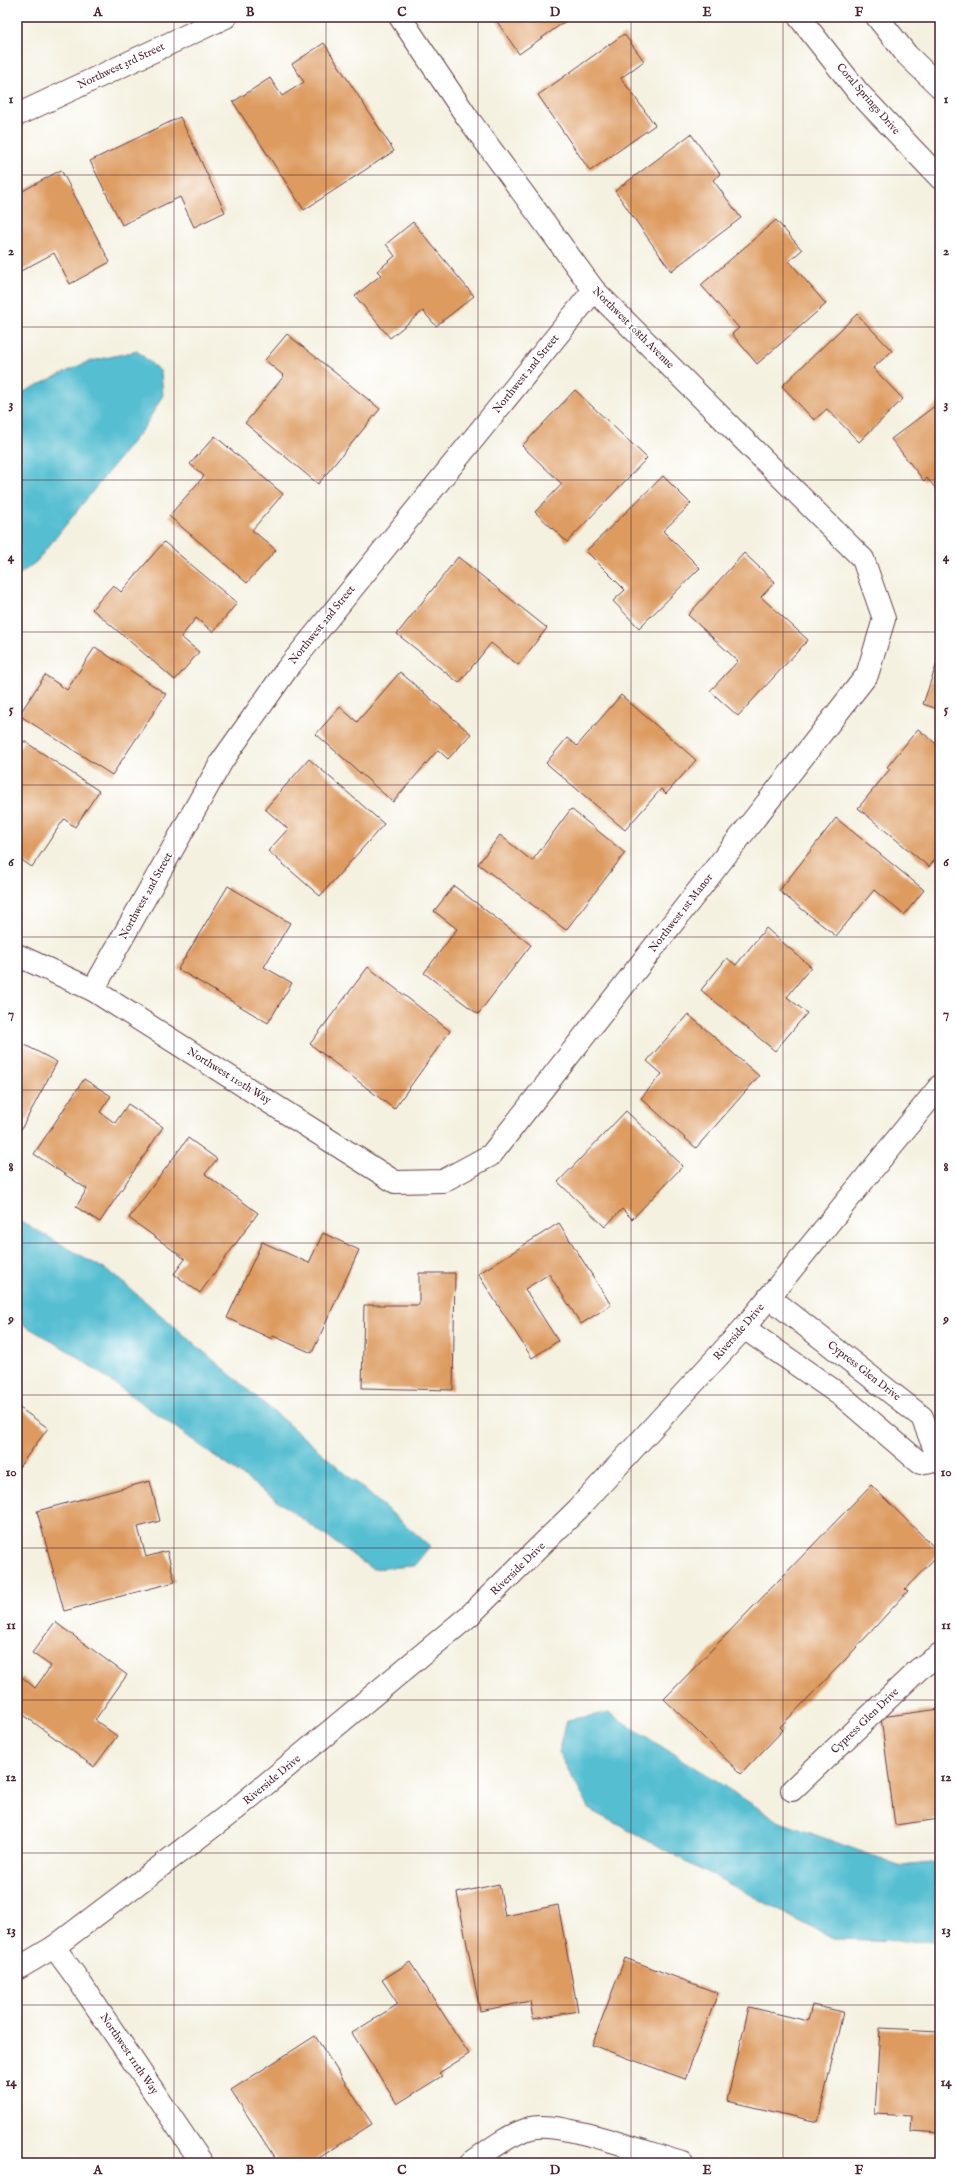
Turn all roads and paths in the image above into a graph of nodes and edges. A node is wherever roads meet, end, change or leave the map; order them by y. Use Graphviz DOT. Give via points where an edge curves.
graph roads {
  1 [pos="226,17"];
  2 [pos="400,17"];
  3 [pos="799,17"];
  4 [pos="877,17"];
  5 [pos="940,87"];
  6 [pos="17,115"];
  7 [pos="940,178"];
  8 [pos="594,290"];
  9 [pos="884,619"];
  10 [pos="17,955"];
  11 [pos="93,990"];
  12 [pos="940,1086"];
  13 [pos="444,1181"];
  14 [pos="769,1297"];
  15 [pos="744,1328"];
  16 [pos="939,1462"];
  17 [pos="940,1654"];
  18 [pos="792,1790"];
  19 [pos="54,1947"];
  20 [pos="17,1969"];
  21 [pos="202,2163"];
  22 [pos="471,2163"];
  23 [pos="682,2163"];
  1 -- 6 [label="street, Northwest 3rd Street"];
  2 -- 8 [label="street, Northwest 108th Avenue" via="467,117"];
  3 -- 7 [label="street, Coral Springs Drive" via="858,92"];
  4 -- 5 [label="street" via="907,55"];
  8 -- 9 [label="street, Northwest 108th Avenue" via="863,559"];
  8 -- 11 [label="street, Northwest 2nd Street" via="287,669 222,761"];
  9 -- 13 [label="street, Northwest 1st Manor" via="867,675 491,1156"];
  10 -- 11 [label="street, Northwest 110th Way"];
  11 -- 13 [label="street, Northwest 110th Way" via="395,1182"];
  12 -- 14 [label="street, Riverside Drive"];
  14 -- 15 [label="street, Riverside Drive"];
  14 -- 16 [label="street, Cypress Glen Drive" via="922,1417"];
  15 -- 16 [label="street, Cypress Glen Drive" via="843,1397 920,1463"];
  15 -- 19 [label="street, Riverside Drive" via="578,1510 470,1615 236,1810"];
  17 -- 18 [label="street, Cypress Glen Drive" via="919,1669"];
  19 -- 20 [label="street, Riverside Drive"];
  19 -- 21 [label="street, Northwest 111th Way"];
  22 -- 23 [label="street" via="496,2146 532,2128 565,2128"];
}
